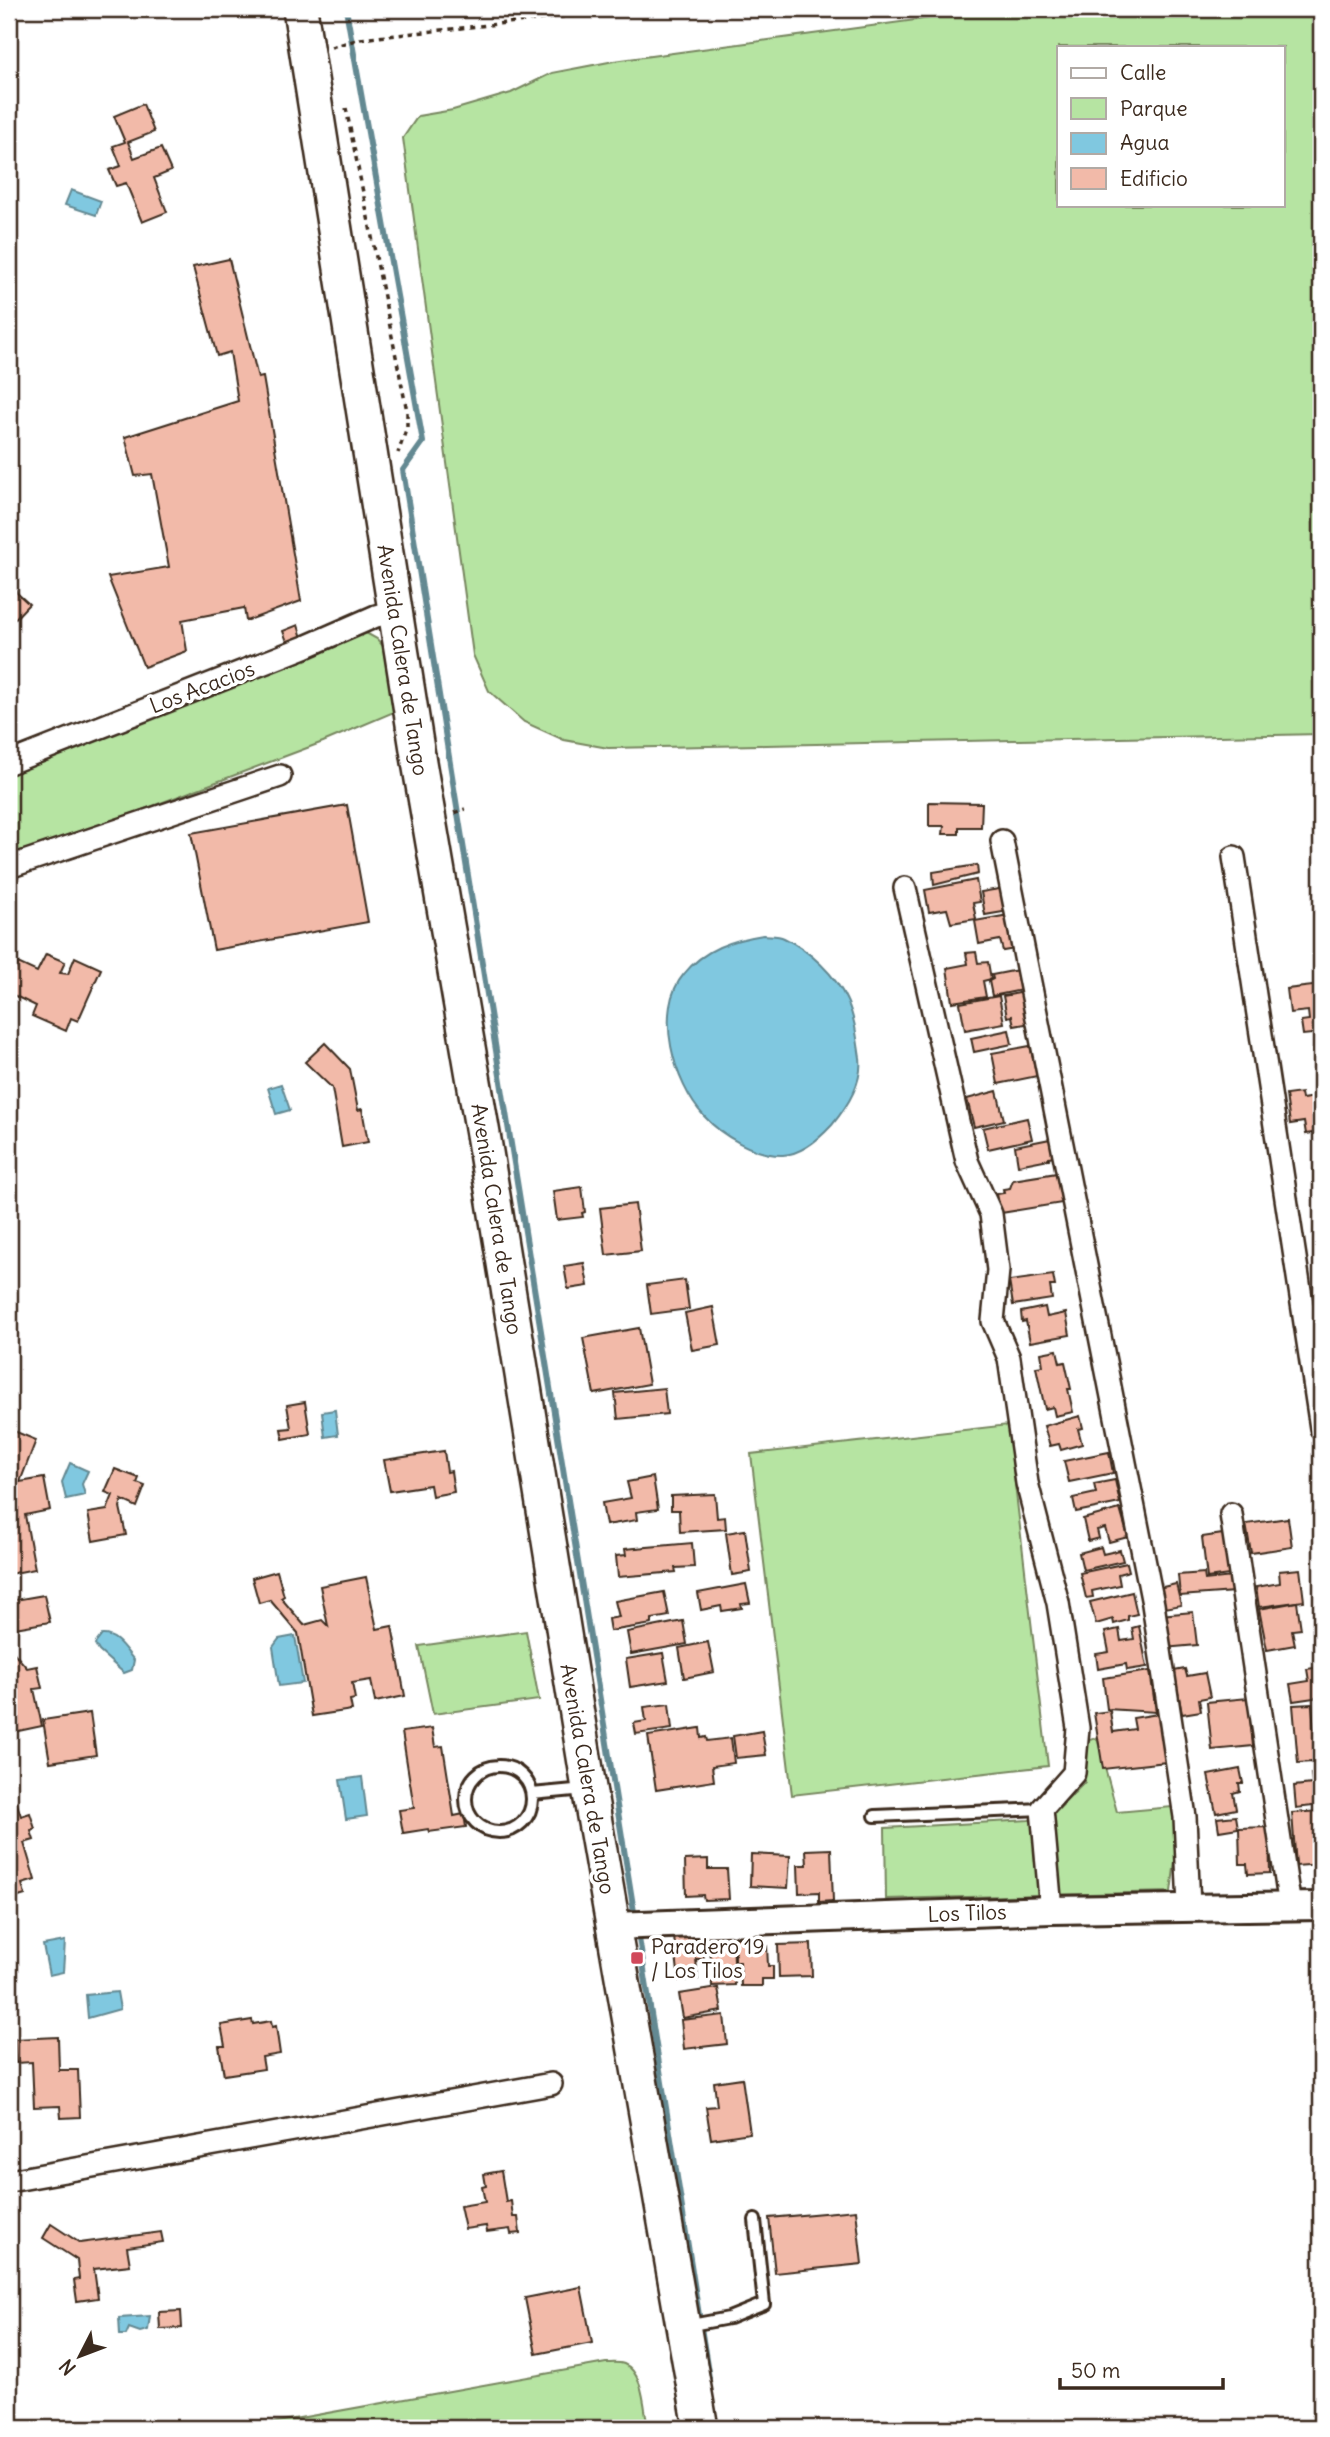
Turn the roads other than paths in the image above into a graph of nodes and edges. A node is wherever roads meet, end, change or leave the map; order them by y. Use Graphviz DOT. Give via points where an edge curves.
graph roads {
  1 [pos="300,9"];
  2 [pos="395,611"];
  3 [pos="9,763"];
  4 [pos="280,776"];
  5 [pos="1002,841"];
  6 [pos="1234,857"];
  7 [pos="9,867"];
  8 [pos="905,888"];
  9 [pos="1321,1428"];
  10 [pos="1231,1514"];
  11 [pos="589,1788"];
  12 [pos="532,1794"];
  13 [pos="1042,1809"];
  14 [pos="875,1816"];
  15 [pos="1290,1906"];
  16 [pos="1321,1906"];
  17 [pos="1189,1907"];
  18 [pos="1051,1910"];
  19 [pos="632,1925"];
  20 [pos="551,2084"];
  21 [pos="9,2181"];
  22 [pos="755,2220"];
  23 [pos="693,2325"];
  24 [pos="701,2428"];
  1 -- 2 [label="main road, Avenida Calera de Tango"];
  2 -- 3 [label="street, Los Acacios"];
  2 -- 11 [label="main road, Avenida Calera de Tango"];
  4 -- 7 [label="street"];
  5 -- 17 [label="street" via="1153,1604 1185,1817"];
  6 -- 9 [label="street"];
  8 -- 13 [label="street" via="967,1161 991,1214 998,1270 993,1321 1009,1358 1027,1483 1058,1603 1078,1728 1074,1773"];
  10 -- 15 [label="street"];
  11 -- 12 [label="lane"];
  11 -- 19 [label="main road, Avenida Calera de Tango"];
  12 -- 12 [label="lane" via="519,1773 494,1766 470,1784 466,1798 474,1821 502,1832 524,1821"];
  13 -- 14 [label="lane"];
  13 -- 18 [label="street"];
  15 -- 16 [label="street, Los Tilos"];
  15 -- 17 [label="street, Los Tilos"];
  17 -- 18 [label="street, Los Tilos"];
  18 -- 19 [label="street, Los Tilos"];
  19 -- 23 [label="main road, Avenida Calera de Tango"];
  20 -- 21 [label="street"];
  22 -- 23 [label="lane" via="764,2304"];
  23 -- 24 [label="main road, Avenida Calera de Tango"];
}
